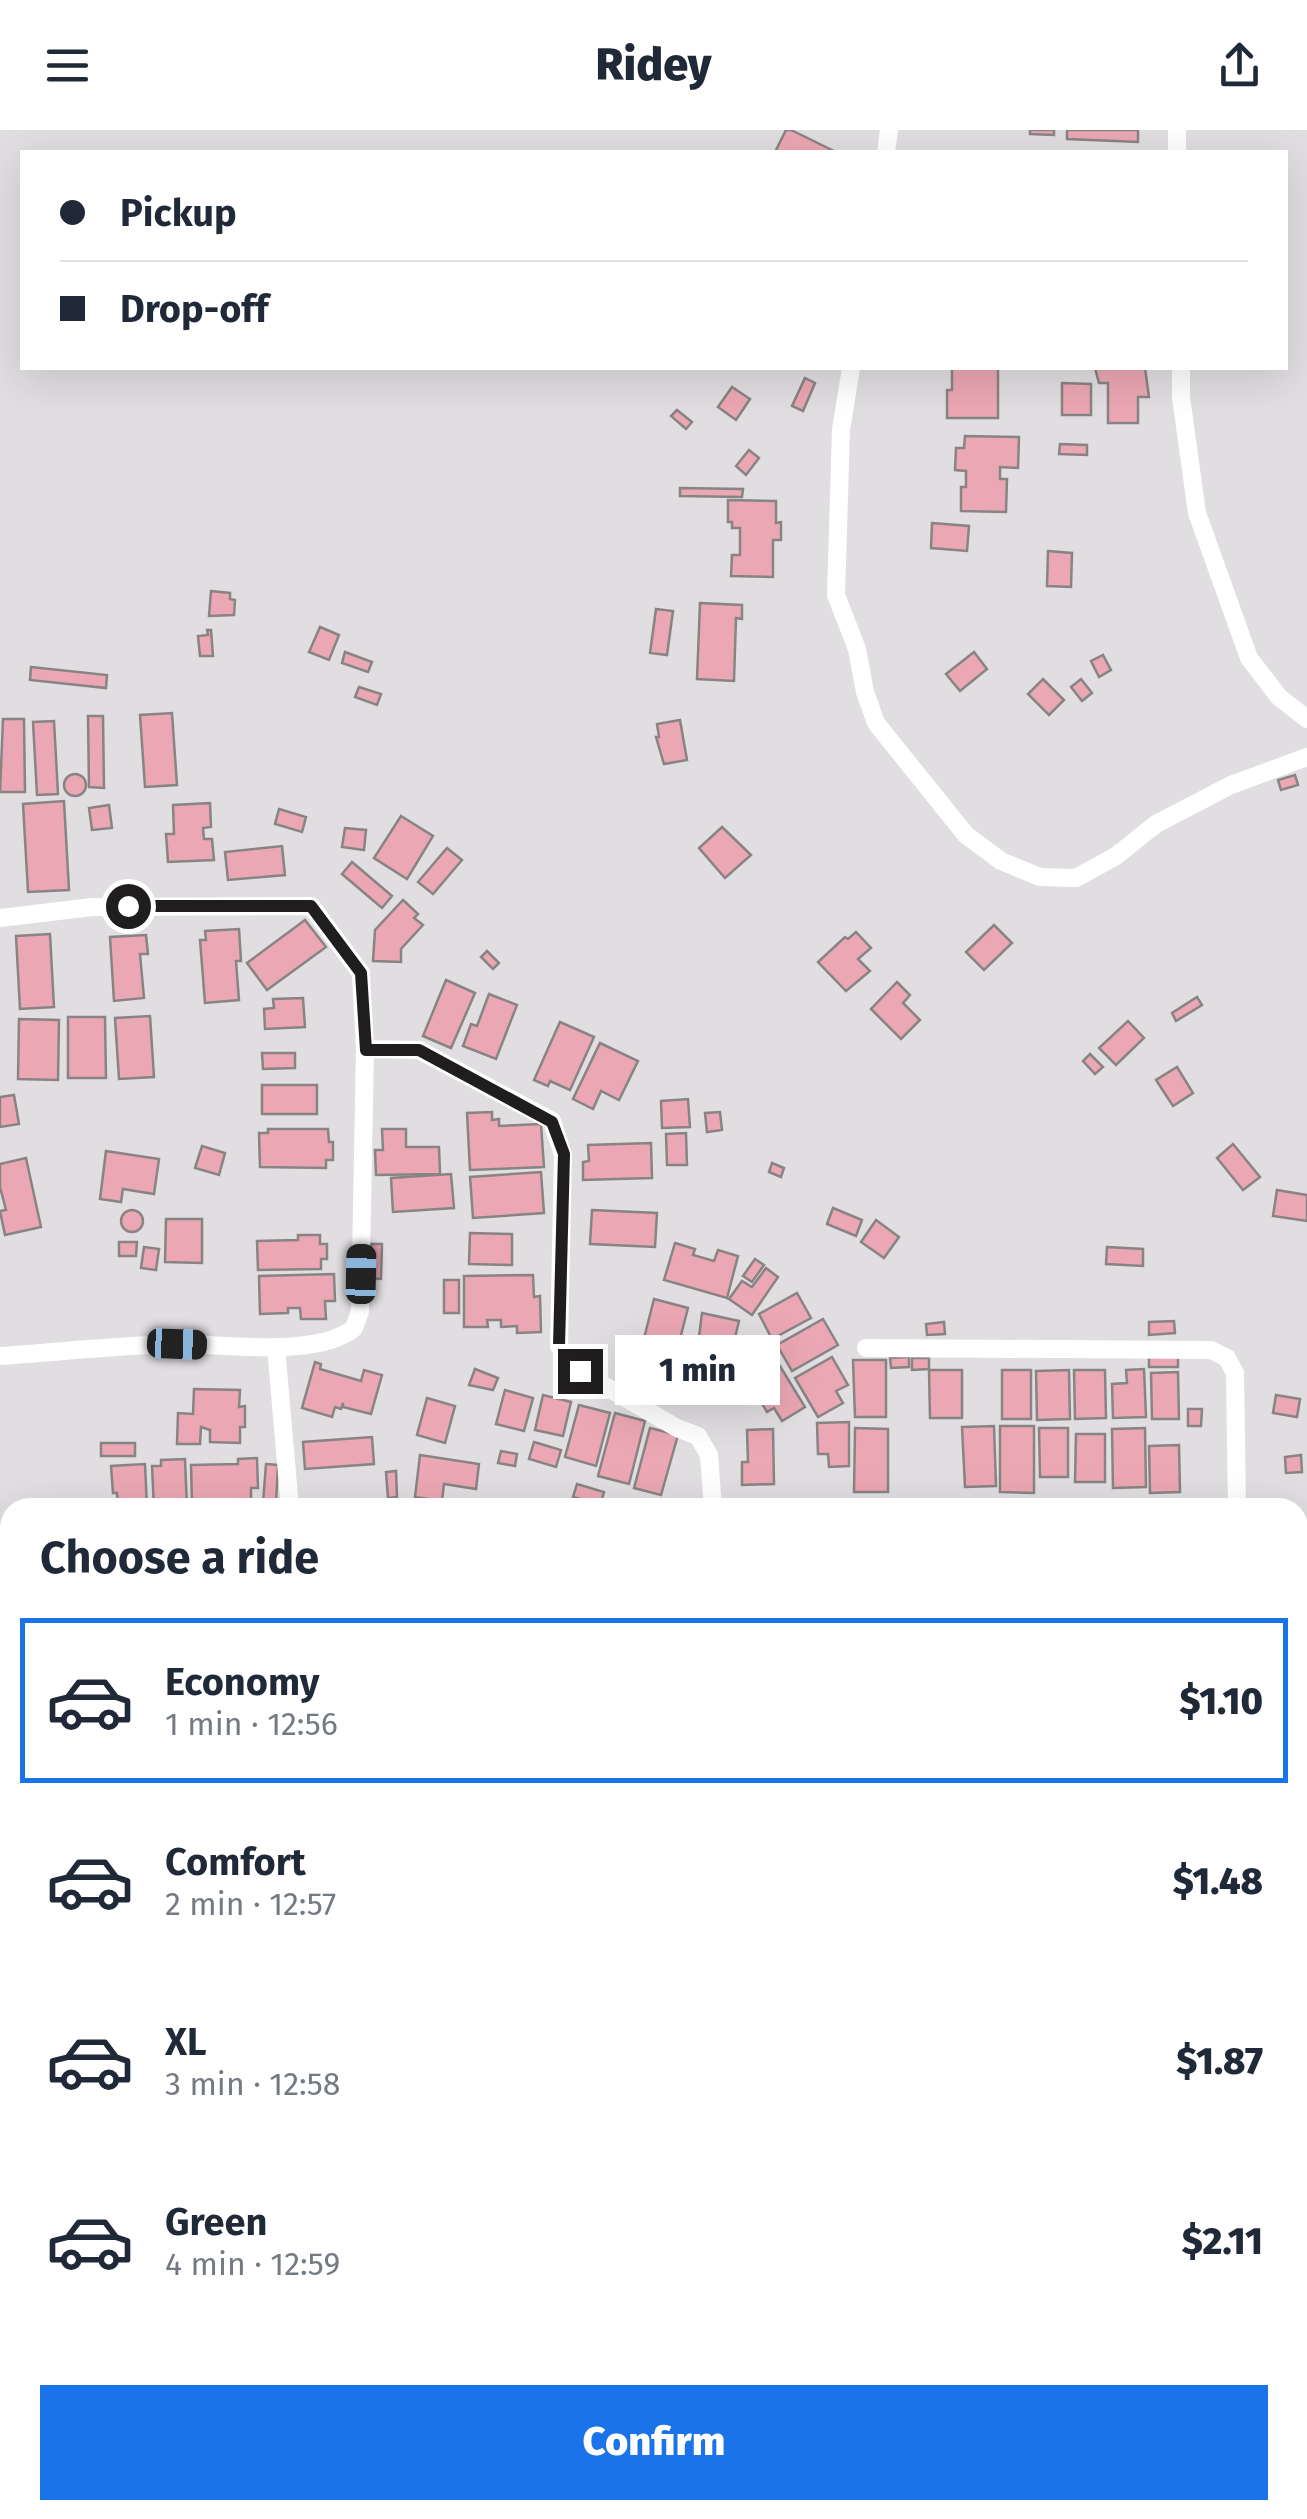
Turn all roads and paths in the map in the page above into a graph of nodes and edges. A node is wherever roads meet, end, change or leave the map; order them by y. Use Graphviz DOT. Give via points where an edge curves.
graph roads {
  1 [pos="851,370"];
  2 [pos="1181,370"];
  3 [pos="1307,719"];
  4 [pos="1307,758"];
  5 [pos="0,918"];
  6 [pos="366,1050"];
  7 [pos="276,1347"];
  8 [pos="866,1348"];
  9 [pos="0,1356"];
  10 [pos="289,1498"];
  11 [pos="712,1498"];
  12 [pos="1237,1498"];
  1 -- 4 [label="street" via="841,430 836,594 876,722 966,835 1001,861 1040,877 1076,878 1186,808"];
  2 -- 3 [label="street" via="1196,513 1249,658 1279,698"];
  5 -- 6 [label="street" via="92,907 311,906 361,973"];
  6 -- 7 [label="street" via="359,1320 338,1338"];
  6 -- 11 [label="street" via="419,1050 552,1122 564,1154 559,1346 580,1371 698,1436 709,1454"];
  7 -- 9 [label="street" via="177,1344"];
  7 -- 10 [label="street"];
  8 -- 12 [label="street" via="1211,1350 1227,1358 1234,1373"];
}
